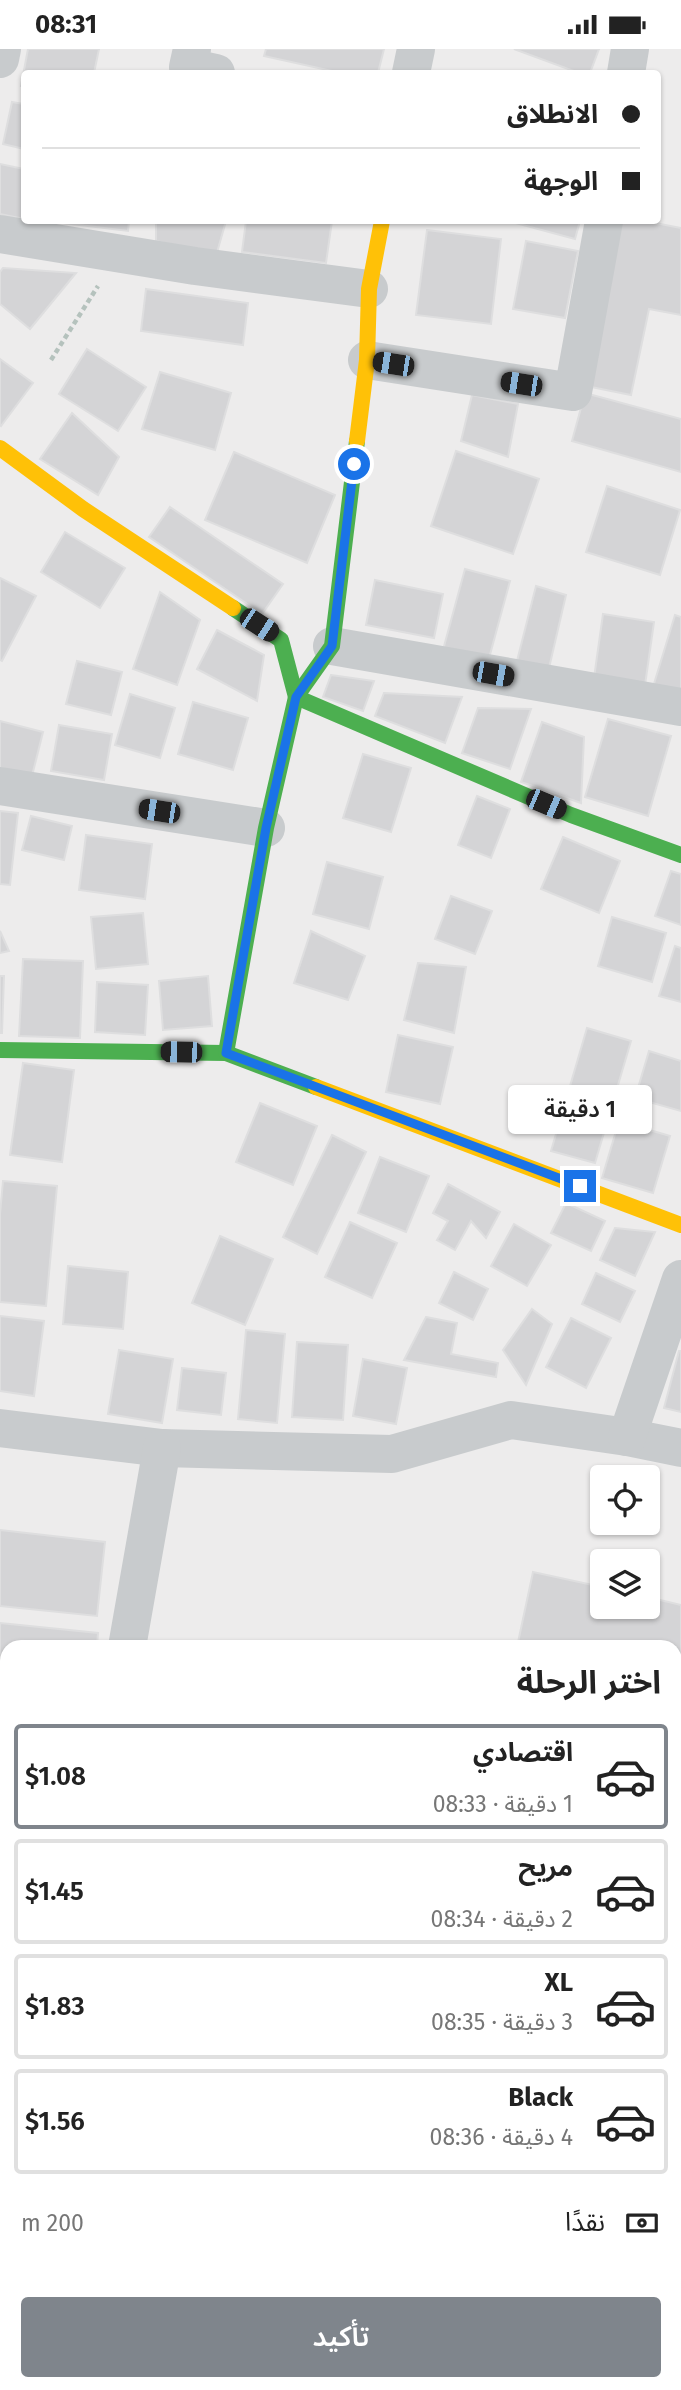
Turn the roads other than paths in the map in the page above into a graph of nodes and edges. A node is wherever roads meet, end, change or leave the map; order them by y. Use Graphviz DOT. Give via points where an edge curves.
graph roads {
  1 [pos="2,49"];
  2 [pos="192,49"];
  3 [pos="416,49"];
  4 [pos="629,49"];
  5 [pos="0,59"];
  6 [pos="202,70"];
  7 [pos="412,70"];
  8 [pos="626,70"];
  9 [pos="382,224"];
  10 [pos="603,224"];
  11 [pos="0,234"];
  12 [pos="369,289"];
  13 [pos="367,360"];
  14 [pos="0,448"];
  15 [pos="332,646"];
  16 [pos="296,697"];
  17 [pos="681,707"];
  18 [pos="0,786"];
  19 [pos="266,828"];
  20 [pos="681,855"];
  21 [pos="0,1050"];
  22 [pos="226,1053"];
  23 [pos="681,1225"];
  24 [pos="681,1279"];
  25 [pos="0,1428"];
  26 [pos="628,1437"];
  27 [pos="162,1448"];
  28 [pos="681,1448"];
  29 [pos="128,1640"];
  1 -- 5 [label="street"];
  2 -- 6 [label="street" via="188,67"];
  3 -- 7 [label="street"];
  4 -- 8 [label="street"];
  9 -- 12 [label="street"];
  10 -- 13 [label="street" via="573,392"];
  11 -- 12 [label="street"];
  12 -- 13 [label="street"];
  13 -- 15 [label="street"];
  14 -- 16 [label="street" via="83,509 281,640"];
  15 -- 16 [label="street"];
  15 -- 17 [label="street"];
  16 -- 19 [label="street"];
  16 -- 20 [label="street" via="571,815"];
  18 -- 19 [label="street"];
  19 -- 22 [label="street"];
  21 -- 22 [label="street"];
  22 -- 23 [label="street"];
  24 -- 26 [label="street"];
  25 -- 27 [label="street"];
  26 -- 27 [label="street" via="511,1420 392,1454"];
  26 -- 28 [label="street"];
  27 -- 29 [label="street"];
}
